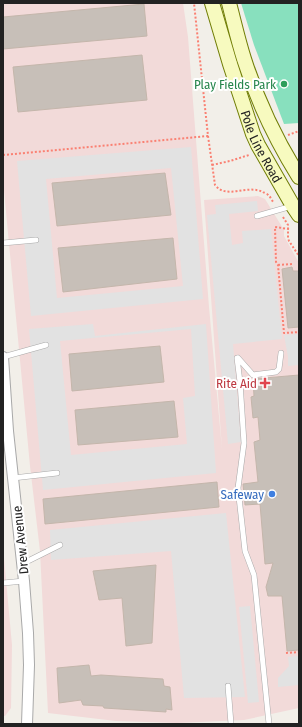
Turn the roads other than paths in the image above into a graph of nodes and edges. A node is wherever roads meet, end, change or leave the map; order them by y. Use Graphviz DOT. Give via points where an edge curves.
graph roads {
  1 [pos="212,3"];
  2 [pos="229,3"];
  3 [pos="299,178"];
  4 [pos="296,211"];
  5 [pos="257,216"];
  6 [pos="36,240"];
  7 [pos="3,243"];
  8 [pos="46,345"];
  9 [pos="281,354"];
  10 [pos="3,357"];
  11 [pos="6,431"];
  12 [pos="57,473"];
  13 [pos="13,478"];
  14 [pos="60,544"];
  15 [pos="22,564"];
  16 [pos="24,581"];
  17 [pos="3,583"];
  18 [pos="228,686"];
  19 [pos="26,724"];
  20 [pos="231,724"];
  21 [pos="269,724"];
  1 -- 4 [label="main road, Pole Line Road" via="258,145"];
  2 -- 3 [label="main road, Pole Line Road" via="244,59 262,107"];
  4 -- 5 [label="lane" via="279,211"];
  6 -- 7 [label="lane"];
  8 -- 10 [label="lane"];
  9 -- 21 [label="lane" via="279,369 276,372 253,375 237,358 244,443 238,488 244,551 254,575"];
  10 -- 11 [label="street, Drew Avenue"];
  11 -- 13 [label="street, Drew Avenue"];
  12 -- 13 [label="lane"];
  13 -- 15 [label="street, Drew Avenue"];
  14 -- 15 [label="lane"];
  15 -- 16 [label="street, Drew Avenue"];
  16 -- 17 [label="lane"];
  16 -- 19 [label="street, Drew Avenue" via="29,665"];
  18 -- 20 [label="lane"];
}
